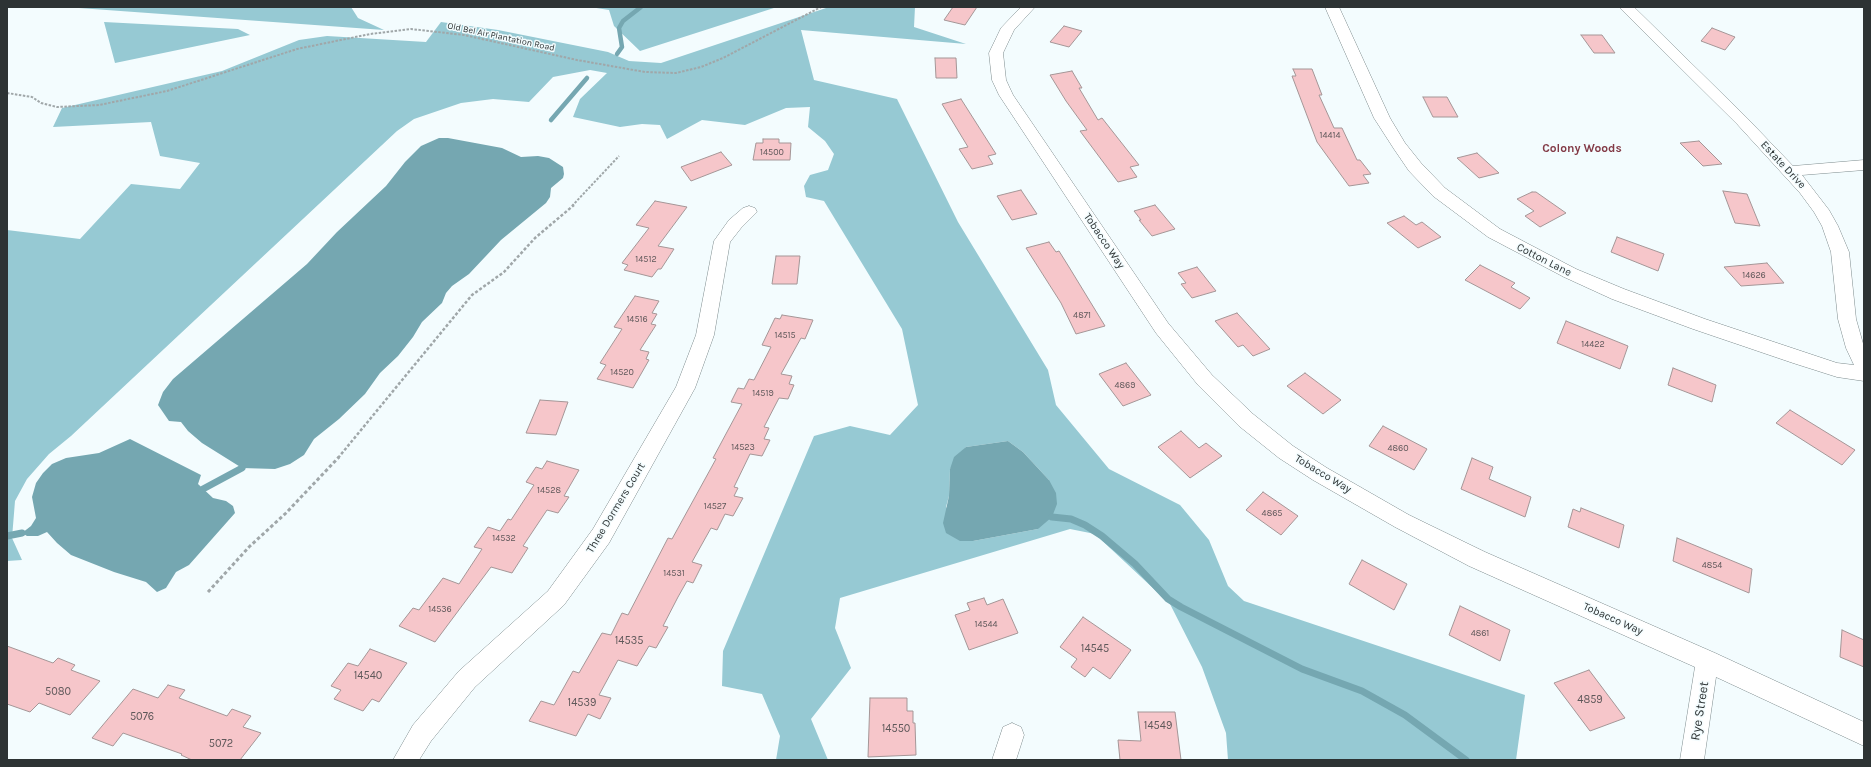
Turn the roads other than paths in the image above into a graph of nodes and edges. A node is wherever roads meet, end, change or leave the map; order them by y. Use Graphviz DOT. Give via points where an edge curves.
graph roads {
  1 [pos="1028,7"];
  2 [pos="1332,7"];
  3 [pos="1626,7"];
  4 [pos="1864,165"];
  5 [pos="1789,171"];
  6 [pos="749,212"];
  7 [pos="1864,366"];
  8 [pos="1864,374"];
  9 [pos="1707,661"];
  10 [pos="1864,734"];
  11 [pos="1012,735"];
  12 [pos="405,760"];
  13 [pos="1004,760"];
  14 [pos="1692,760"];
  1 -- 9 [label="street, Tobacco Way" via="1008,28 996,53 999,80 1006,95 1162,328 1205,380 1246,420 1286,452 1402,521 1477,559"];
  2 -- 8 [label="street, Cotton Lane" via="1379,113 1415,167 1440,192 1494,233 1570,273 1618,294 1800,358 1837,370"];
  3 -- 5 [label="street, Estate Drive"];
  4 -- 5 [label="street"];
  5 -- 7 [label="street, Estate Drive" via="1806,189 1830,226 1840,252 1847,320 1855,348"];
  6 -- 12 [label="street, Three Dormers Court" via="735,224 722,241 705,335 685,388 600,536 556,598 467,679 422,733"];
  9 -- 10 [label="street, Tobacco Way"];
  9 -- 14 [label="street, Rye Street"];
  11 -- 13 [label="street"];
}
